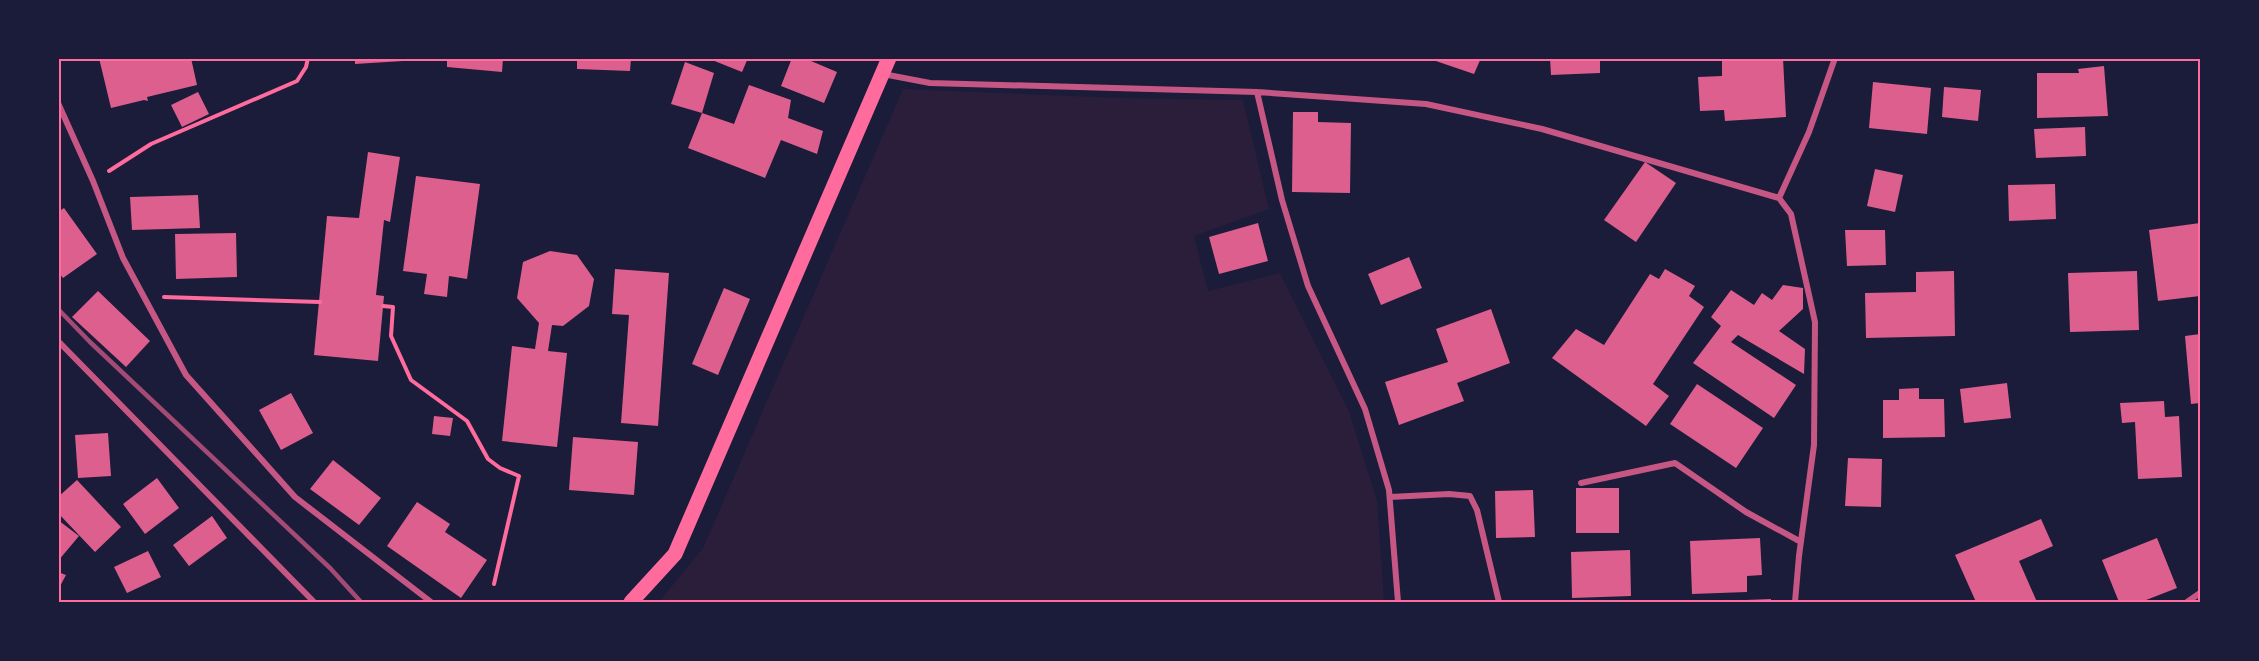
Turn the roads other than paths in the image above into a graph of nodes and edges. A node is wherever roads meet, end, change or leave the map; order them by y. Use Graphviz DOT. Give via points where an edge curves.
graph roads {
  1 [pos="889,58"];
  2 [pos="1835,58"];
  3 [pos="882,74"];
  4 [pos="1257,92"];
  5 [pos="58,103"];
  6 [pos="1779,198"];
  7 [pos="58,341"];
  8 [pos="1581,483"];
  9 [pos="1390,497"];
  10 [pos="1801,542"];
  11 [pos="2200,593"];
  12 [pos="314,603"];
  13 [pos="432,603"];
  14 [pos="631,603"];
  15 [pos="1398,603"];
  16 [pos="1500,603"];
  17 [pos="1795,603"];
  18 [pos="2187,603"];
  1 -- 3 [label="main road"];
  2 -- 6 [label="street" via="1809,132"];
  3 -- 4 [label="street" via="930,83"];
  3 -- 14 [label="main road" via="675,554"];
  4 -- 6 [label="street" via="1426,104 1542,129"];
  4 -- 9 [label="street" via="1282,200 1308,286 1365,409"];
  5 -- 13 [label="street" via="123,258 186,375 296,497"];
  6 -- 10 [label="street" via="1791,214 1815,322 1814,445"];
  7 -- 12 [label="street"];
  8 -- 10 [label="street" via="1675,463 1746,512"];
  9 -- 15 [label="street"];
  9 -- 16 [label="street" via="1470,496"];
  10 -- 17 [label="street"];
  11 -- 18 [label="street"];
}
